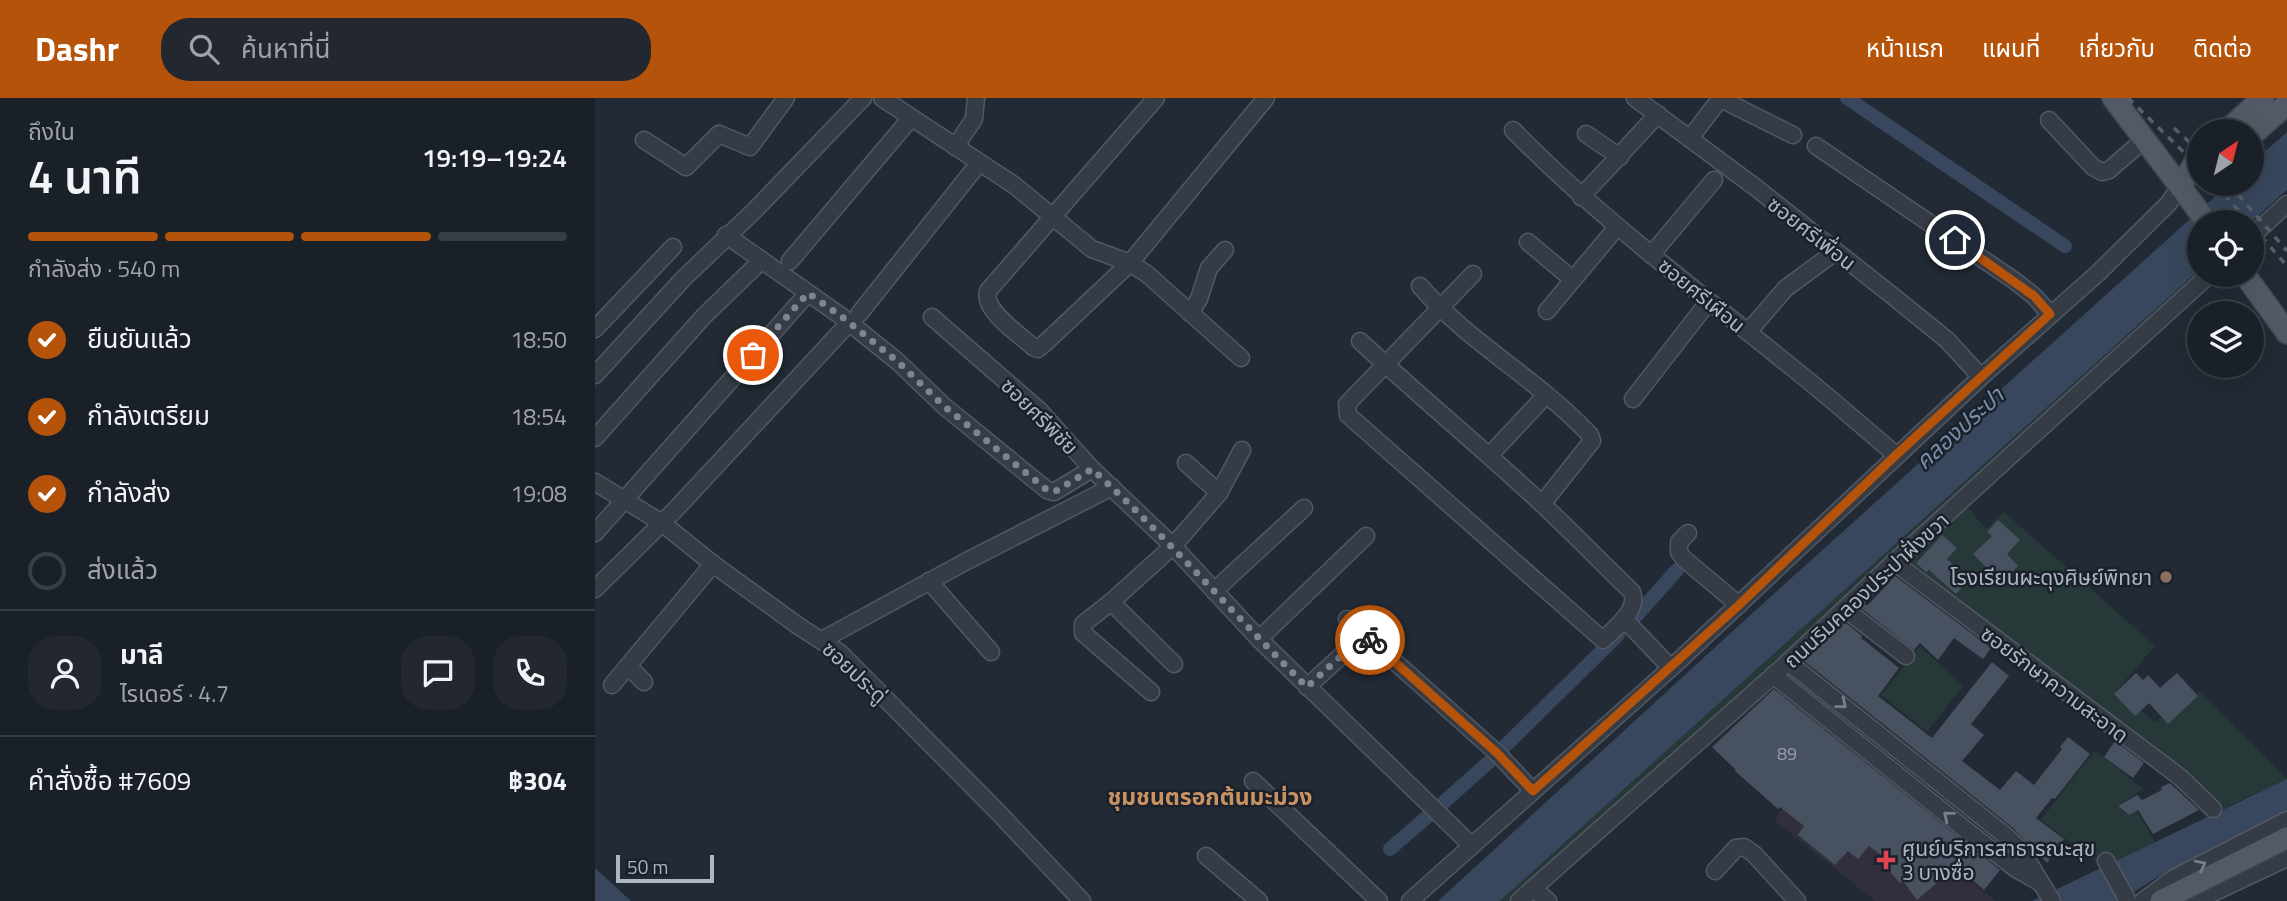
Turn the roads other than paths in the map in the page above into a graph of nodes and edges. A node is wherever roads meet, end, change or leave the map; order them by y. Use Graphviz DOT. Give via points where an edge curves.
graph roads {
  1 [pos="786,98"];
  2 [pos="863,98"];
  3 [pos="882,98"];
  4 [pos="976,98"];
  5 [pos="1156,98"];
  6 [pos="1266,98"];
  7 [pos="1635,98"];
  8 [pos="1720,98"];
  9 [pos="2113,98"];
  10 [pos="2263,98"];
  11 [pos="2287,104"];
  12 [pos="1658,114"];
  13 [pos="911,118"];
  14 [pos="2239,119"];
  15 [pos="2049,120"];
  16 [pos="2265,123"];
  17 [pos="1513,130"];
  18 [pos="1694,133"];
  19 [pos="1586,134"];
  20 [pos="1794,135"];
  21 [pos="2145,139"];
  22 [pos="644,140"];
  23 [pos="1816,146"];
  24 [pos="955,147"];
  25 [pos="1620,157"];
  26 [pos="979,163"];
  27 [pos="2187,176"];
  28 [pos="1714,180"];
  29 [pos="2187,184"];
  30 [pos="2180,187"];
  31 [pos="1581,197"];
  32 [pos="2287,204"];
  33 [pos="2197,210"];
  34 [pos="1052,215"];
  35 [pos="2264,225"];
  36 [pos="1616,227"];
  37 [pos="726,234"];
  38 [pos="1528,242"];
  39 [pos="674,247"];
  40 [pos="1225,250"];
  41 [pos="1835,252"];
  42 [pos="1651,255"];
  43 [pos="762,260"];
  44 [pos="790,261"];
  45 [pos="1131,263"];
  46 [pos="1473,274"];
  47 [pos="1572,279"];
  48 [pos="1420,286"];
  49 [pos="2196,287"];
  50 [pos="2254,287"];
  51 [pos="808,293"];
  52 [pos="1709,301"];
  53 [pos="1439,308"];
  54 [pos="1547,311"];
  55 [pos="1190,313"];
  56 [pos="2050,314"];
  57 [pos="932,317"];
  58 [pos="854,318"];
  59 [pos="595,329"];
  60 [pos="1748,332"];
  61 [pos="2287,333"];
  62 [pos="1360,341"];
  63 [pos="1241,358"];
  64 [pos="1385,364"];
  65 [pos="595,375"];
  66 [pos="1981,377"];
  67 [pos="1546,395"];
  68 [pos="1633,399"];
  69 [pos="595,438"];
  70 [pos="1242,450"];
  71 [pos="1896,455"];
  72 [pos="1489,456"];
  73 [pos="1186,463"];
  74 [pos="1092,469"];
  75 [pos="595,482"];
  76 [pos="1112,487"];
  77 [pos="1219,493"];
  78 [pos="624,500"];
  79 [pos="1542,504"];
  80 [pos="1304,508"];
  81 [pos="662,523"];
  82 [pos="595,533"];
  83 [pos="1688,533"];
  84 [pos="1366,536"];
  85 [pos="1173,546"];
  86 [pos="1894,562"];
  87 [pos="713,564"];
  88 [pos="929,581"];
  89 [pos="595,589"];
  90 [pos="1214,591"];
  91 [pos="1111,602"];
  92 [pos="1739,605"];
  93 [pos="1845,609"];
  94 [pos="1624,619"];
  95 [pos="1347,620"];
  96 [pos="1364,635"];
  97 [pos="1259,639"];
  98 [pos="822,640"];
  99 [pos="991,652"];
  100 [pos="1906,656"];
  101 [pos="1789,662"];
  102 [pos="1174,664"];
  103 [pos="628,666"];
  104 [pos="1671,668"];
  105 [pos="1773,675"];
  106 [pos="644,682"];
  107 [pos="612,685"];
  108 [pos="1307,687"];
  109 [pos="1151,692"];
  110 [pos="1253,782"];
  111 [pos="1533,791"];
  112 [pos="2213,808"];
  113 [pos="2287,820"];
  114 [pos="2287,838"];
  115 [pos="1471,845"];
  116 [pos="1206,856"];
  117 [pos="2287,858"];
  118 [pos="2106,861"];
  119 [pos="1715,871"];
  120 [pos="1534,888"];
  121 [pos="2048,892"];
  122 [pos="2168,898"];
  123 [pos="2127,900"];
  124 [pos="1082,901"];
  125 [pos="1259,901"];
  126 [pos="1379,901"];
  127 [pos="1410,901"];
  128 [pos="1519,901"];
  129 [pos="1548,901"];
  130 [pos="1797,901"];
  131 [pos="2143,901"];
  132 [pos="2196,901"];
  1 -- 22 [label="street" via="750,148 719,134 686,167"];
  2 -- 37 [label="street"];
  3 -- 13 [label="street"];
  4 -- 24 [label="street" via="974,119"];
  5 -- 34 [label="street"];
  6 -- 45 [label="street"];
  7 -- 12 [label="street, ซอยศรีเพื่อน"];
  8 -- 18 [label="street"];
  8 -- 20 [label="street"];
  9 -- 21 [label="main road"];
  10 -- 14 [label="main road"];
  11 -- 16 [label="main road"];
  12 -- 25 [label="street"];
  12 -- 41 [label="street, ซอยศรีเพื่อน"];
  13 -- 24 [label="street"];
  13 -- 44 [label="street"];
  15 -- 21 [label="street" via="2102,172"];
  17 -- 31 [label="street, ซอยศรีเผือน"];
  19 -- 25 [label="street"];
  21 -- 30 [label="main road"];
  23 -- 56 [label="street" via="2015,281"];
  24 -- 26 [label="street"];
  25 -- 31 [label="street"];
  26 -- 34 [label="street"];
  26 -- 58 [label="street"];
  27 -- 30 [label="main road"];
  28 -- 42 [label="street"];
  29 -- 30 [label="main road"];
  30 -- 33 [label="main road"];
  30 -- 56 [label="street" via="2136,237"];
  31 -- 36 [label="street, ซอยศรีเผือน"];
  32 -- 35 [label="street"];
  34 -- 45 [label="street" via="1091,249"];
  34 -- 45 [label="street" via="986,295 993,312 1033,346 1038,349 1044,344"];
  36 -- 42 [label="street, ซอยศรีเผือน"];
  36 -- 47 [label="street"];
  37 -- 43 [label="street"];
  37 -- 65 [label="street"];
  38 -- 47 [label="street"];
  39 -- 59 [label="street"];
  40 -- 55 [label="street" via="1209,268"];
  41 -- 60 [label="street" via="1786,288"];
  41 -- 66 [label="street, ซอยศรีเพื่อน" via="1947,340"];
  42 -- 52 [label="street, ซอยศรีเผือน"];
  43 -- 51 [label="street"];
  43 -- 69 [label="street" via="704,316"];
  45 -- 55 [label="street"];
  46 -- 53 [label="street"];
  47 -- 54 [label="street"];
  48 -- 53 [label="street"];
  49 -- 86 [label="street, ถนนริมคลองประปาฝั่งขวา"];
  50 -- 61 [label="main road"];
  51 -- 58 [label="street"];
  51 -- 78 [label="street"];
  52 -- 60 [label="street, ซอยศรีเผือน"];
  52 -- 68 [label="street"];
  53 -- 64 [label="street"];
  53 -- 67 [label="street"];
  55 -- 63 [label="street"];
  56 -- 66 [label="street"];
  57 -- 74 [label="street, ซอยศรีพิชัย" via="1040,411"];
  58 -- 74 [label="street" via="944,406 1047,490 1054,492"];
  58 -- 81 [label="street"];
  60 -- 71 [label="street, ซอยศรีเผือน"];
  62 -- 64 [label="street"];
  64 -- 72 [label="street"];
  64 -- 94 [label="street" via="1347,404 1348,415 1604,640"];
  66 -- 71 [label="street"];
  67 -- 72 [label="street"];
  67 -- 79 [label="street" via="1592,441"];
  70 -- 77 [label="street"];
  71 -- 92 [label="street"];
  72 -- 79 [label="street"];
  73 -- 77 [label="street"];
  74 -- 76 [label="street, ซอยศรีพิชัย"];
  75 -- 78 [label="street, ซอยประดู่"];
  76 -- 85 [label="street, ซอยศรีพิชัย"];
  76 -- 88 [label="street"];
  77 -- 85 [label="street"];
  78 -- 81 [label="street, ซอยประดู่"];
  78 -- 82 [label="street"];
  79 -- 94 [label="street" via="1632,592 1635,599"];
  80 -- 90 [label="street"];
  81 -- 87 [label="street, ซอยประดู่"];
  81 -- 89 [label="street"];
  83 -- 92 [label="street" via="1679,542 1679,552"];
  84 -- 97 [label="street"];
  85 -- 90 [label="street, ซอยศรีพิชัย"];
  85 -- 91 [label="street"];
  86 -- 93 [label="street, ถนนริมคลองประปาฝั่งขวา"];
  86 -- 112 [label="street, ซอยรักษาความสะอาด" via="2180,777"];
  87 -- 98 [label="street, ซอยประดู่"];
  87 -- 103 [label="street"];
  88 -- 98 [label="street"];
  88 -- 99 [label="street"];
  90 -- 97 [label="street, ซอยศรีพิชัย"];
  91 -- 102 [label="street"];
  91 -- 109 [label="street" via="1083,624 1083,633"];
  92 -- 104 [label="street"];
  93 -- 100 [label="street"];
  93 -- 101 [label="street, ถนนริมคลองประปาฝั่งขวา"];
  94 -- 104 [label="street"];
  95 -- 96 [label="street"];
  96 -- 108 [label="street"];
  96 -- 111 [label="street" via="1497,753"];
  97 -- 108 [label="street, ซอยศรีพิชัย"];
  98 -- 124 [label="street, ซอยประดู่" via="840,653"];
  101 -- 105 [label="street, ถนนริมคลองประปาฝั่งขวา"];
  101 -- 121 [label="street, one-way" via="2006,836 2021,850"];
  103 -- 106 [label="street"];
  103 -- 107 [label="street"];
  104 -- 111 [label="street"];
  105 -- 120 [label="street, ถนนริมคลองประปาฝั่งขวา"];
  121 -- 105 [label="street, one-way"];
  108 -- 115 [label="street, ซอยศรีพิชัย"];
  110 -- 126 [label="street"];
  111 -- 115 [label="street"];
  131 -- 113 [label="street, one-way" via="2174,878"];
  114 -- 122 [label="main road"];
  115 -- 127 [label="street"];
  116 -- 125 [label="street"];
  117 -- 132 [label="street"];
  118 -- 123 [label="street"];
  119 -- 130 [label="street" via="1736,848 1744,847"];
  120 -- 128 [label="street, ถนนริมคลองประปาฝั่งขวา"];
  120 -- 129 [label="street"];
}
